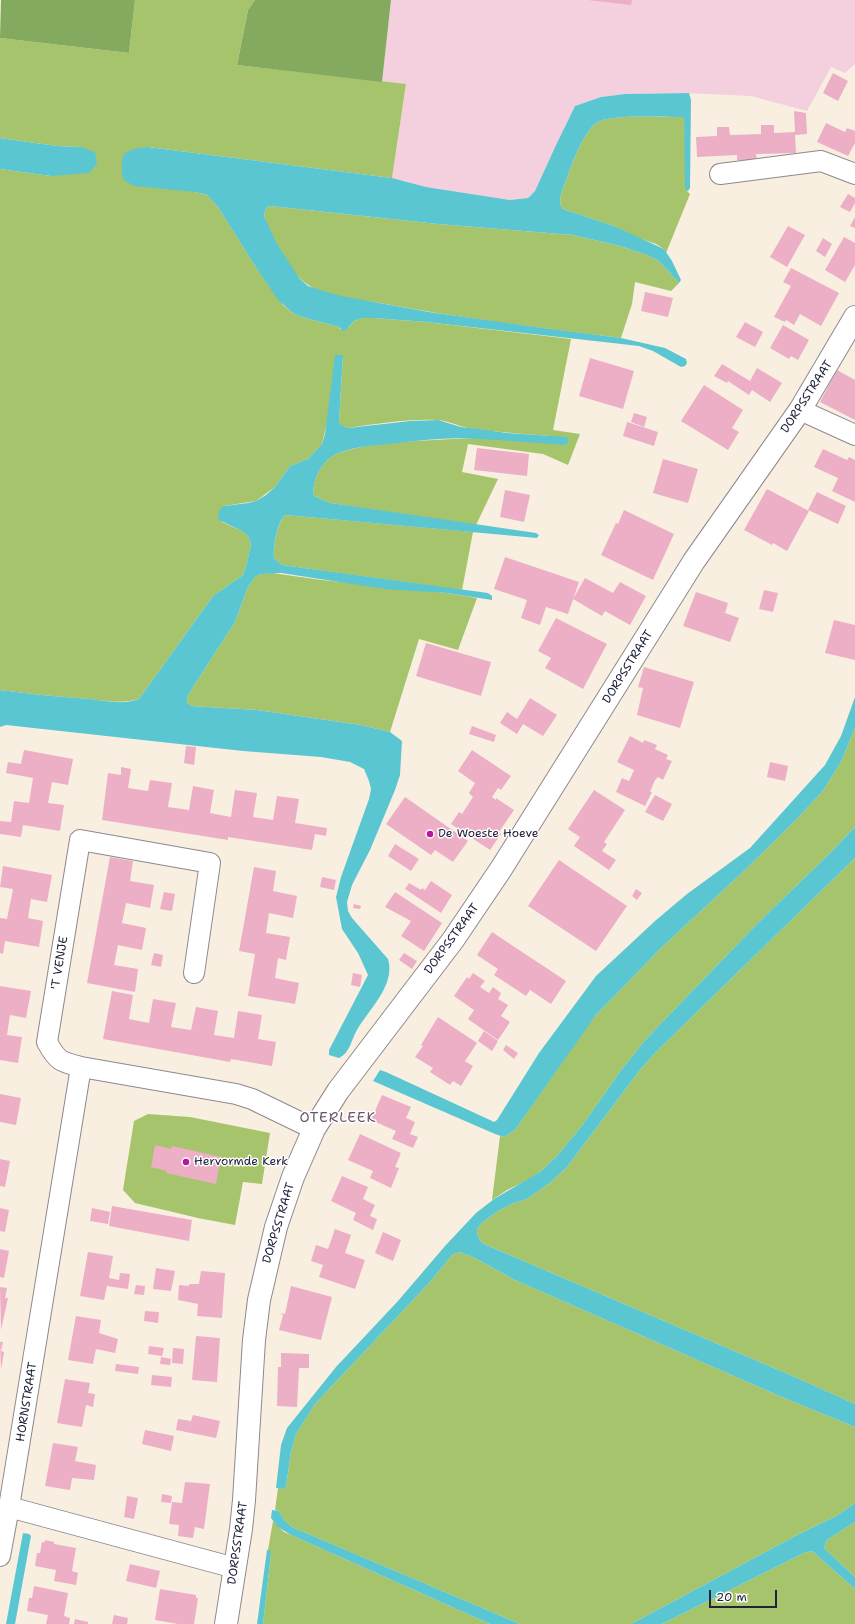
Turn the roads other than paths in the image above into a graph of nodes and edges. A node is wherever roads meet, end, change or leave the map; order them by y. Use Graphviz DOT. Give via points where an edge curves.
graph roads {
  1 [pos="720,174"];
  2 [pos="855,174"];
  3 [pos="855,317"];
  4 [pos="800,410"];
  5 [pos="855,435"];
  6 [pos="194,973"];
  7 [pos="81,1067"];
  8 [pos="314,1129"];
  9 [pos="9,1507"];
  10 [pos="0,1556"];
  11 [pos="234,1568"];
  12 [pos="226,1624"];
  1 -- 2 [label="street" via="821,161"];
  3 -- 4 [label="street, DORPSSTRAAT"];
  4 -- 5 [label="street"];
  4 -- 8 [label="street, DORPSSTRAAT" via="694,561 501,869 453,940 338,1091"];
  6 -- 7 [label="street, 'T VENJE" via="210,863 80,840 47,1042 63,1063"];
  7 -- 8 [label="street, 'T VENJE" via="236,1094"];
  7 -- 9 [label="street, HORNSTRAAT"];
  8 -- 11 [label="street, DORPSSTRAAT" via="293,1177 276,1226 259,1300 254,1340 242,1529"];
  9 -- 10 [label="street, HORNSTRAAT"];
  9 -- 11 [label="street"];
  11 -- 12 [label="street, DORPSSTRAAT"];
}
